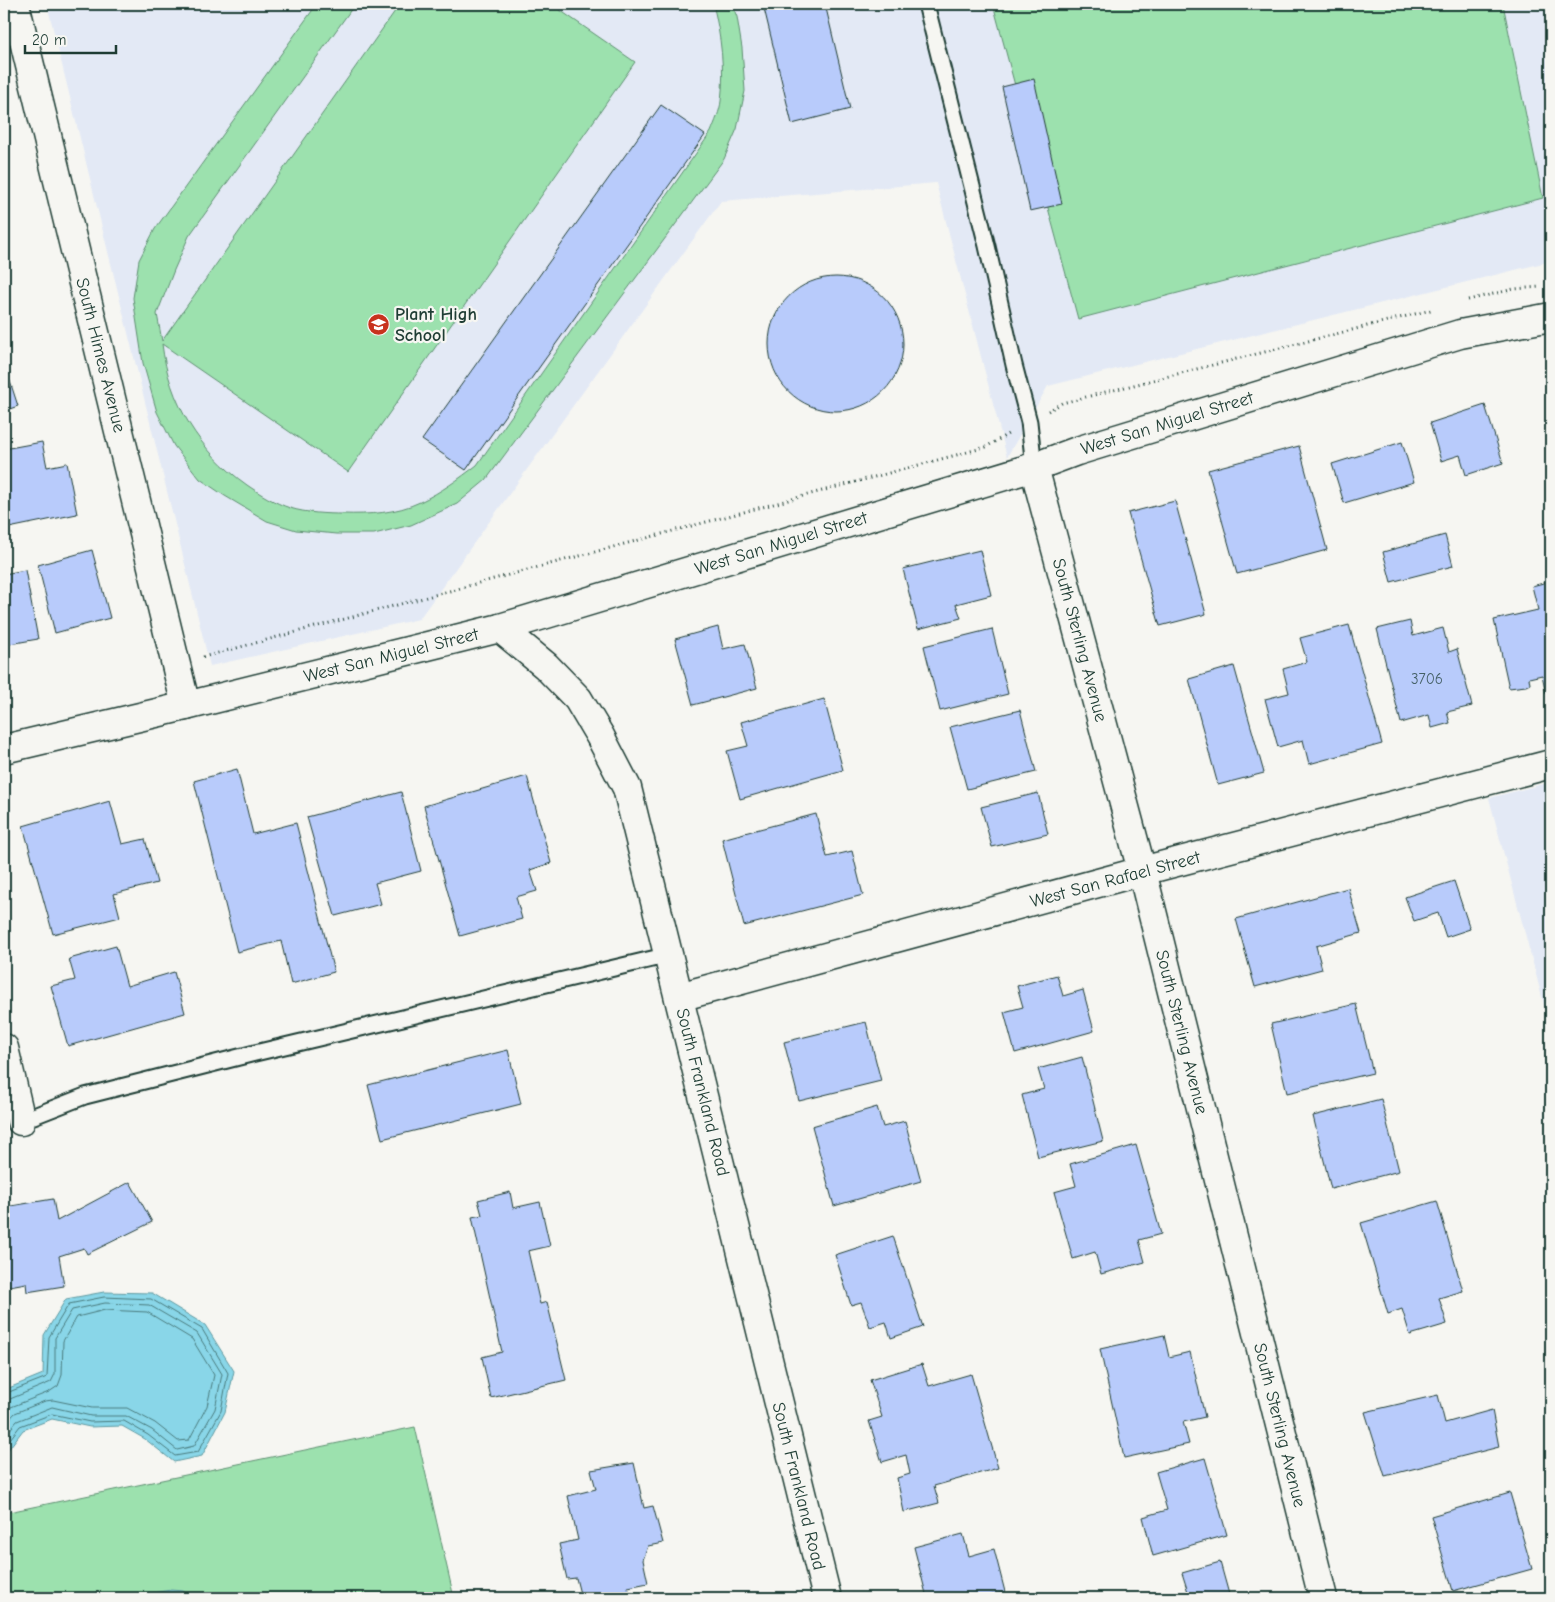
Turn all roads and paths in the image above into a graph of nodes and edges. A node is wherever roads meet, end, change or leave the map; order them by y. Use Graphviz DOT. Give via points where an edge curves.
graph roads {
  1 [pos="15,4"];
  2 [pos="926,4"];
  3 [pos="1542,287"];
  4 [pos="1466,301"];
  5 [pos="1437,308"];
  6 [pos="1551,317"];
  7 [pos="1029,422"];
  8 [pos="1034,467"];
  9 [pos="500,628"];
  10 [pos="198,658"];
  11 [pos="186,706"];
  12 [pos="4,749"];
  13 [pos="1551,764"];
  14 [pos="1142,871"];
  15 [pos="669,955"];
  16 [pos="679,997"];
  17 [pos="4,1048"];
  18 [pos="22,1121"];
  19 [pos="827,1598"];
  20 [pos="1323,1598"];
  1 -- 11 [label="street, South Himes Avenue"];
  2 -- 7 [label="lane"];
  3 -- 4 [label="path" via="1514,289"];
  5 -- 7 [label="path" via="1062,403"];
  6 -- 8 [label="street, West San Miguel Street" via="1460,334"];
  7 -- 8 [label="lane"];
  7 -- 10 [label="path" via="986,447"];
  8 -- 9 [label="street, West San Miguel Street"];
  8 -- 14 [label="street, South Sterling Avenue"];
  9 -- 11 [label="street, West San Miguel Street"];
  9 -- 15 [label="street, South Frankland Road" via="546,666 578,699 605,745 627,788"];
  11 -- 12 [label="street, West San Miguel Street"];
  13 -- 14 [label="street, West San Rafael Street"];
  14 -- 16 [label="street, West San Rafael Street"];
  14 -- 20 [label="street, South Sterling Avenue"];
  15 -- 16 [label="street, South Frankland Road"];
  15 -- 18 [label="lane" via="86,1096"];
  16 -- 19 [label="street, South Frankland Road"];
  17 -- 18 [label="street"];
}
